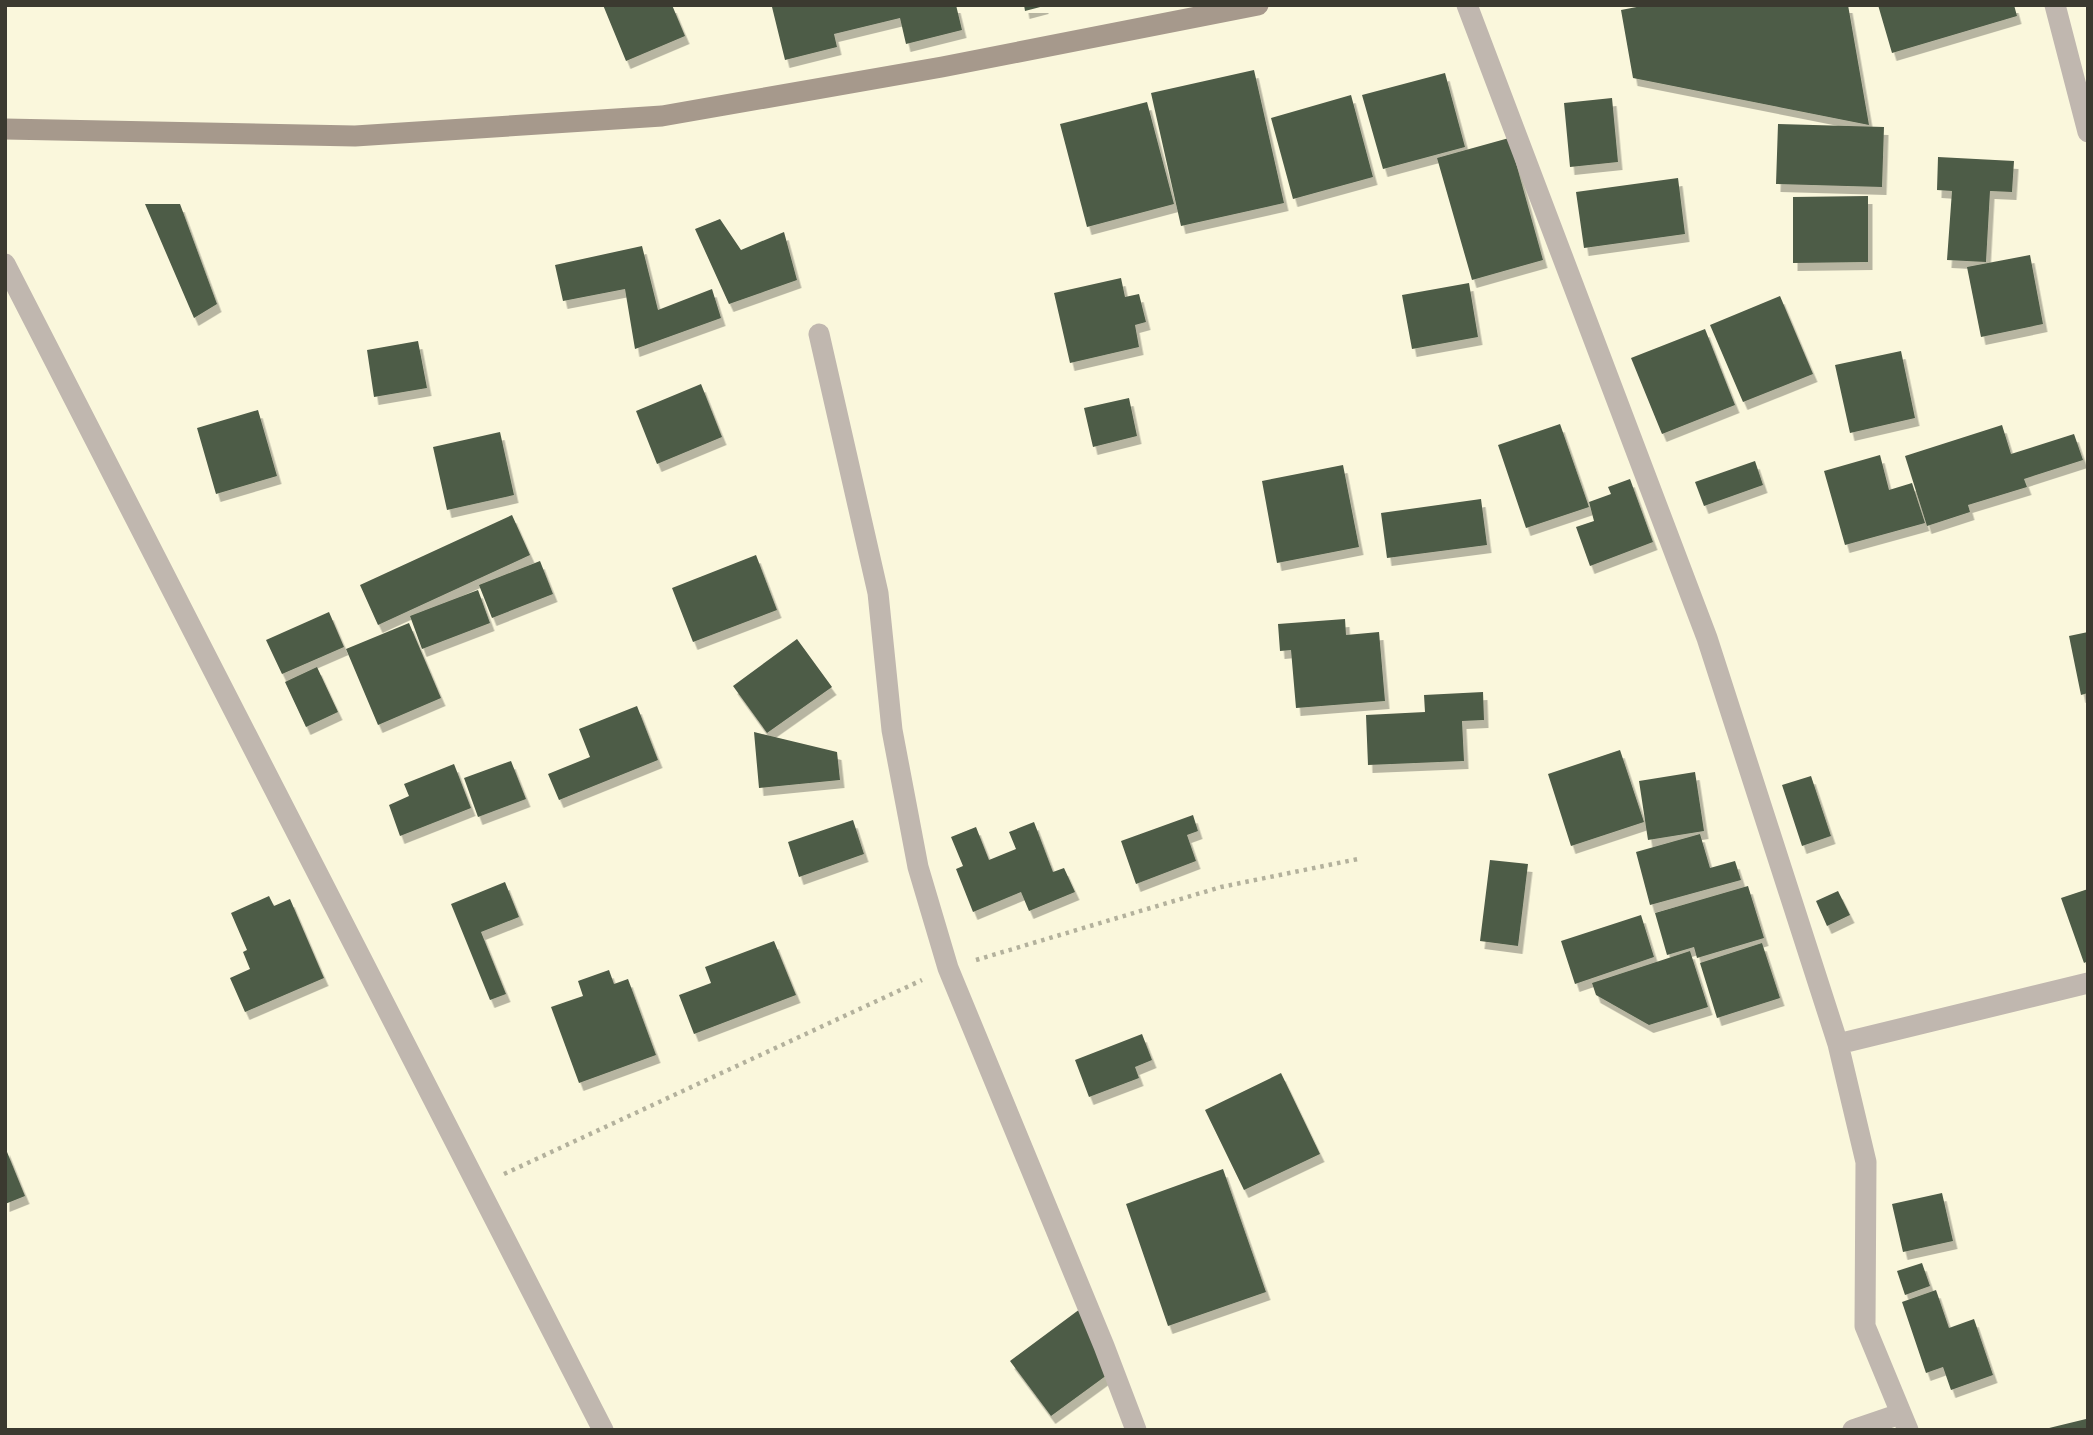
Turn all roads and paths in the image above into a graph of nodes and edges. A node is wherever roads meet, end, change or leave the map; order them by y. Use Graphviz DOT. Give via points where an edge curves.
graph roads {
  1 [pos="1258,5"];
  2 [pos="1468,5"];
  3 [pos="2055,5"];
  4 [pos="5,129"];
  5 [pos="2088,132"];
  6 [pos="5,264"];
  7 [pos="819,334"];
  8 [pos="1358,859"];
  9 [pos="948,968"];
  10 [pos="2088,983"];
  11 [pos="1838,1044"];
  12 [pos="478,1186"];
  13 [pos="1904,1422"];
  14 [pos="603,1430"];
  15 [pos="1136,1430"];
  16 [pos="1853,1430"];
  1 -- 4 [label="main road" via="662,116 355,136"];
  2 -- 11 [label="street" via="1707,638"];
  3 -- 5 [label="street"];
  6 -- 12 [label="street"];
  7 -- 9 [label="street" via="878,593 892,730 918,867"];
  8 -- 9 [label="path" via="1221,887"];
  9 -- 12 [label="path"];
  9 -- 15 [label="street"];
  10 -- 11 [label="street"];
  11 -- 13 [label="street" via="1867,1162 1865,1326"];
  12 -- 14 [label="street"];
  13 -- 16 [label="street"];
}
